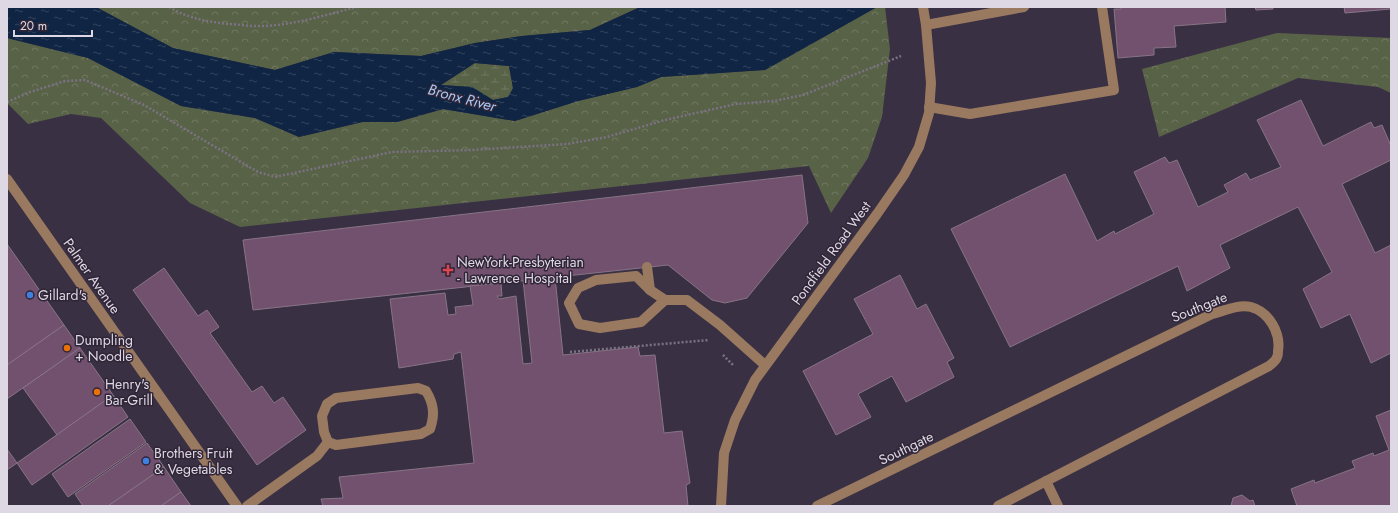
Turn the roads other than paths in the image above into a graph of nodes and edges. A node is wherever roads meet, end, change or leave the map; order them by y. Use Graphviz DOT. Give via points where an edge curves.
graph roads {
  1 [pos="923,7"];
  2 [pos="1024,7"];
  3 [pos="1102,7"];
  4 [pos="926,25"];
  5 [pos="930,107"];
  6 [pos="7,179"];
  7 [pos="647,267"];
  8 [pos="650,290"];
  9 [pos="665,300"];
  10 [pos="765,365"];
  11 [pos="328,442"];
  12 [pos="1046,481"];
  13 [pos="237,506"];
  14 [pos="247,506"];
  15 [pos="721,506"];
  16 [pos="817,506"];
  17 [pos="998,506"];
  18 [pos="1058,506"];
  1 -- 4 [label="street, Pondfield Road West"];
  2 -- 4 [label="street"];
  3 -- 5 [label="street" via="1114,90 970,114"];
  4 -- 5 [label="street, Pondfield Road West" via="931,83"];
  5 -- 10 [label="street, Pondfield Road West" via="919,147 904,175"];
  6 -- 13 [label="street, Palmer Avenue"];
  7 -- 8 [label="street"];
  8 -- 9 [label="street"];
  8 -- 9 [label="street" via="636,276 596,280 578,288 569,303 579,324 600,328 641,322"];
  9 -- 10 [label="street" via="687,300"];
  10 -- 15 [label="street, Pondfield Road West" via="735,420 724,453"];
  11 -- 11 [label="street" via="336,445 421,434 430,430 434,419 431,399 426,391 418,388 336,398 327,404 322,416"];
  11 -- 14 [label="street" via="318,456"];
  12 -- 16 [label="street, Southgate" via="1269,366 1277,357 1279,346 1272,323 1264,314 1250,307 1234,307 1212,314"];
  12 -- 17 [label="street, Southgate"];
  12 -- 18 [label="street"];
}
